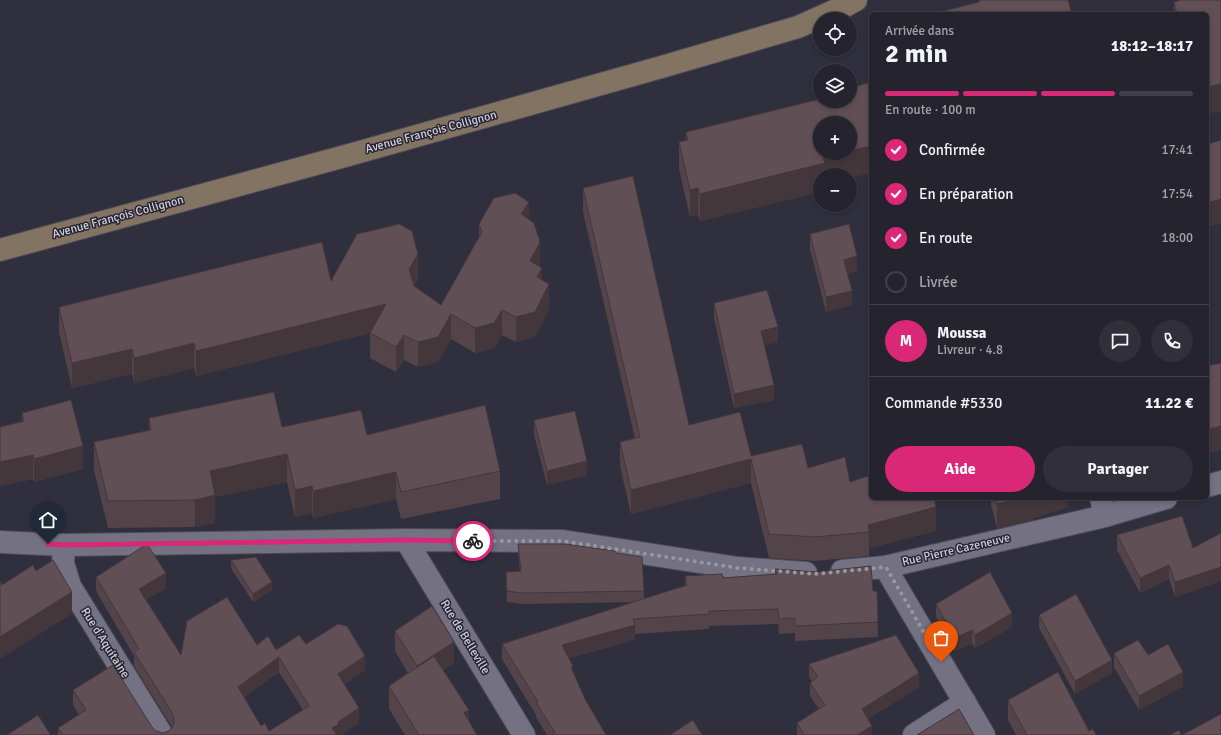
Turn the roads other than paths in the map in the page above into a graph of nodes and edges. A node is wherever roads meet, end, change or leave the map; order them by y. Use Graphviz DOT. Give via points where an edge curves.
graph roads {
  1 [pos="856,0"];
  2 [pos="0,250"];
  3 [pos="1221,482"];
  4 [pos="1209,485"];
  5 [pos="1152,500"];
  6 [pos="1103,507"];
  7 [pos="406,540"];
  8 [pos="0,542"];
  9 [pos="64,545"];
  10 [pos="886,567"];
  11 [pos="965,702"];
  12 [pos="162,735"];
  13 [pos="524,735"];
  14 [pos="914,735"];
  15 [pos="984,735"];
  1 -- 2 [label="street, Avenue François Collignon" via="798,27 681,62"];
  3 -- 4 [label="street"];
  5 -- 6 [label="street, Rue Pierre Cazeneuve"];
  6 -- 10 [label="street, Rue Pierre Cazeneuve"];
  7 -- 9 [label="street, Rue Pierre Cazeneuve"];
  7 -- 10 [label="street, Rue Pierre Cazeneuve" via="563,541 738,568 815,574"];
  7 -- 13 [label="street, Rue de Belleville"];
  8 -- 9 [label="street, Rue Pierre Cazeneuve"];
  9 -- 12 [label="street, Rue d'Aquitaine" via="63,563 70,586"];
  10 -- 11 [label="street"];
  11 -- 14 [label="street"];
  11 -- 15 [label="street"];
}
